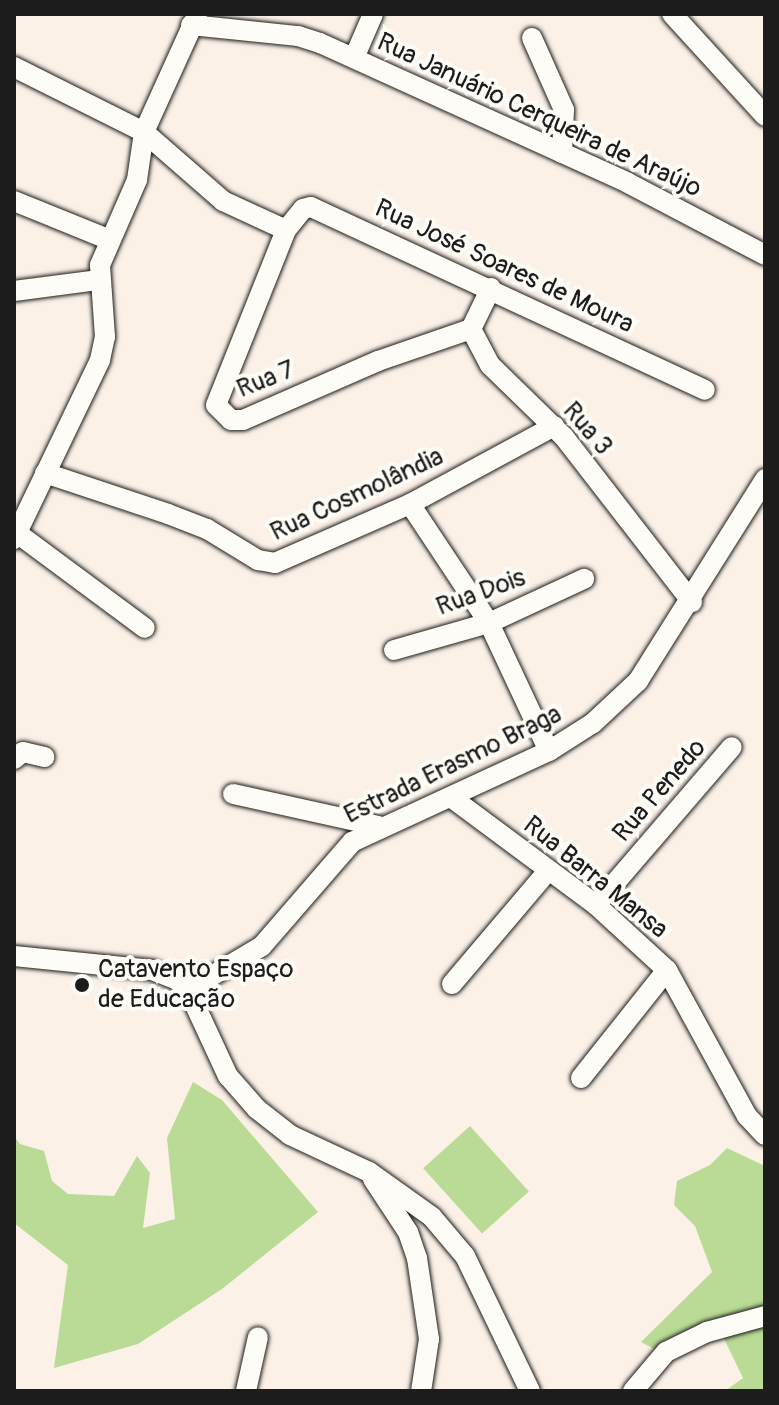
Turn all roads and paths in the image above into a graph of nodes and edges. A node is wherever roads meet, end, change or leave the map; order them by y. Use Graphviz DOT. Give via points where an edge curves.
graph roads {
  1 [pos="373,14"];
  2 [pos="672,14"];
  3 [pos="194,20"];
  4 [pos="532,38"];
  5 [pos="354,58"];
  6 [pos="14,67"];
  7 [pos="765,116"];
  8 [pos="144,132"];
  9 [pos="562,153"];
  10 [pos="14,201"];
  11 [pos="286,230"];
  12 [pos="110,240"];
  13 [pos="765,255"];
  14 [pos="99,280"];
  15 [pos="491,288"];
  16 [pos="14,291"];
  17 [pos="471,329"];
  18 [pos="705,390"];
  19 [pos="554,426"];
  20 [pos="45,473"];
  21 [pos="765,479"];
  22 [pos="410,504"];
  23 [pos="15,532"];
  24 [pos="584,579"];
  25 [pos="692,602"];
  26 [pos="489,623"];
  27 [pos="145,628"];
  28 [pos="394,650"];
  29 [pos="732,747"];
  30 [pos="549,751"];
  31 [pos="44,757"];
  32 [pos="14,759"];
  33 [pos="233,794"];
  34 [pos="452,798"];
  35 [pos="379,826"];
  36 [pos="548,871"];
  37 [pos="596,905"];
  38 [pos="14,956"];
  39 [pos="667,970"];
  40 [pos="452,984"];
  41 [pos="188,990"];
  42 [pos="581,1078"];
  43 [pos="765,1135"];
  44 [pos="369,1172"];
  45 [pos="765,1316"];
  46 [pos="258,1337"];
  47 [pos="246,1391"];
  48 [pos="421,1391"];
  49 [pos="530,1391"];
  50 [pos="633,1391"];
  1 -- 5 [label="street"];
  2 -- 7 [label="street"];
  3 -- 5 [label="street, Rua Januário Cerqueira de Araújo" via="298,36"];
  3 -- 8 [label="street"];
  4 -- 9 [label="street" via="564,110"];
  5 -- 9 [label="street, Rua Januário Cerqueira de Araújo"];
  6 -- 8 [label="street"];
  8 -- 11 [label="street" via="223,201"];
  8 -- 12 [label="street" via="137,180"];
  9 -- 13 [label="street, Rua Januário Cerqueira de Araújo"];
  10 -- 12 [label="street"];
  11 -- 15 [label="street, Rua José Soares de Moura" via="303,209 321,210"];
  11 -- 17 [label="street, Rua 7" via="216,405 231,420 243,420 378,361"];
  12 -- 14 [label="street"];
  14 -- 16 [label="street"];
  14 -- 20 [label="street" via="105,337 100,360"];
  15 -- 17 [label="street"];
  15 -- 18 [label="street, Rua José Soares de Moura"];
  17 -- 19 [label="street, Rua 3" via="502,381"];
  19 -- 22 [label="street, Rua Cosmolândia"];
  19 -- 25 [label="street, Rua 3"];
  20 -- 22 [label="street, Rua Cosmolândia" via="181,519 258,560 275,563"];
  20 -- 23 [label="street"];
  21 -- 25 [label="street, Estrada Erasmo Braga"];
  22 -- 26 [label="street"];
  23 -- 27 [label="street"];
  24 -- 26 [label="street, Rua Dois"];
  25 -- 30 [label="street, Estrada Erasmo Braga" via="638,681 593,723"];
  26 -- 28 [label="street, Rua Dois"];
  26 -- 30 [label="street"];
  29 -- 37 [label="street, Rua Penedo"];
  30 -- 34 [label="street, Estrada Erasmo Braga"];
  31 -- 32 [label="street" via="23,752"];
  33 -- 35 [label="street"];
  34 -- 35 [label="street, Estrada Erasmo Braga"];
  34 -- 36 [label="street, Rua Barra Mansa"];
  35 -- 41 [label="street, Estrada Erasmo Braga" via="332,862 262,946"];
  36 -- 37 [label="street, Rua Barra Mansa"];
  36 -- 40 [label="street"];
  37 -- 39 [label="street, Rua Barra Mansa"];
  38 -- 41 [label="street" via="152,970"];
  39 -- 42 [label="street"];
  39 -- 43 [label="street, Rua Barra Mansa" via="747,1116"];
  41 -- 44 [label="street" via="228,1076 257,1109 290,1135"];
  44 -- 48 [label="street" via="408,1232 417,1258 429,1339"];
  44 -- 49 [label="street" via="432,1217 465,1256"];
  45 -- 50 [label="street" via="685,1341 666,1352"];
  46 -- 47 [label="street"];
}
